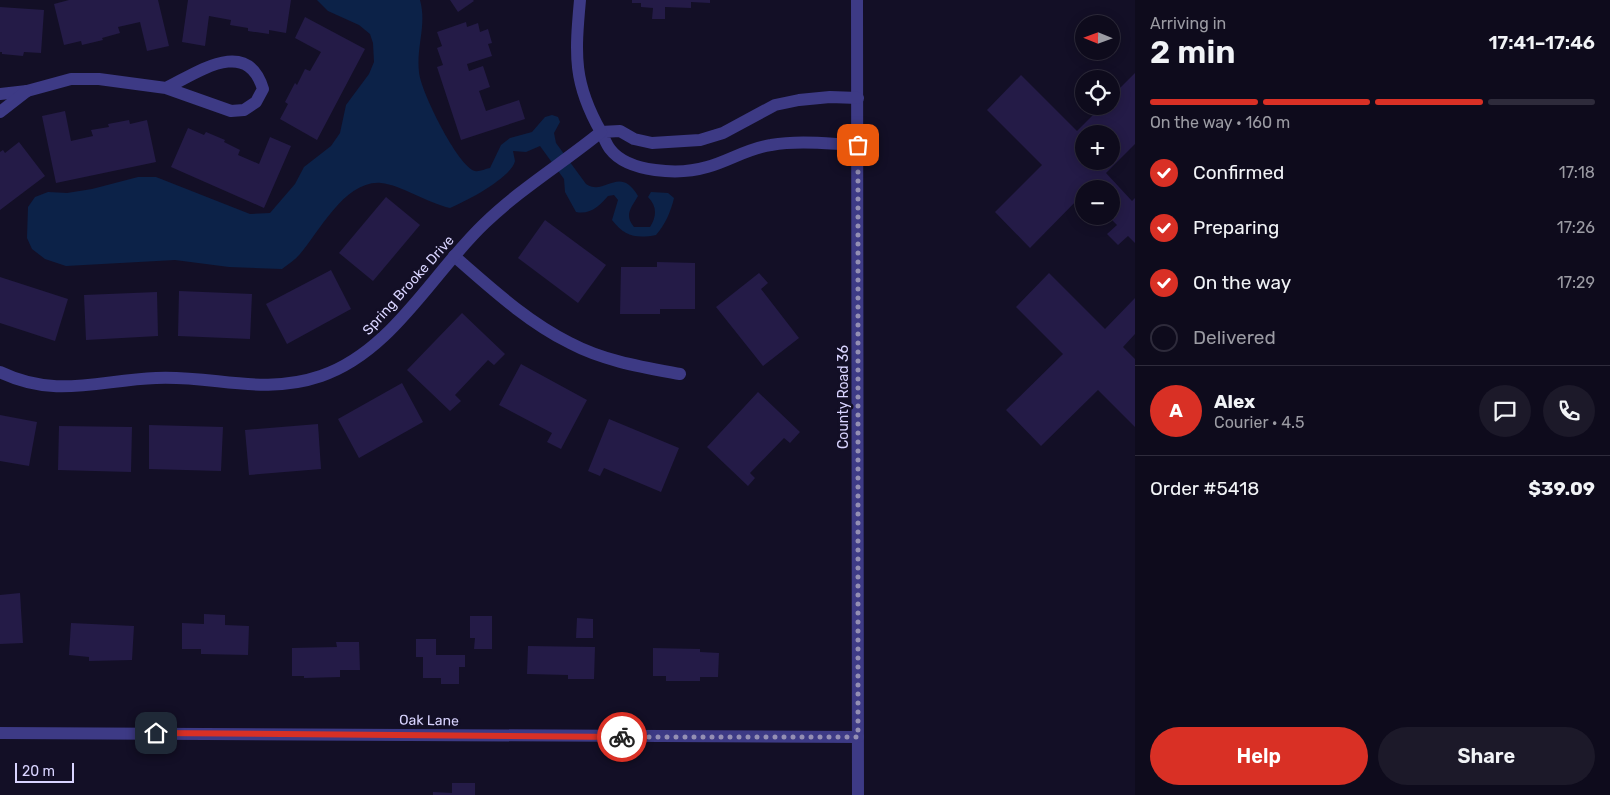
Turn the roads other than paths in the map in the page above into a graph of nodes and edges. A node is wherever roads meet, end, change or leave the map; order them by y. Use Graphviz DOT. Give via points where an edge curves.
graph roads {
  1 [pos="580,0"];
  2 [pos="857,0"];
  3 [pos="166,88"];
  4 [pos="27,91"];
  5 [pos="0,94"];
  6 [pos="858,98"];
  7 [pos="0,112"];
  8 [pos="601,132"];
  9 [pos="858,145"];
  10 [pos="454,256"];
  11 [pos="0,372"];
  12 [pos="680,374"];
  13 [pos="0,733"];
  14 [pos="858,737"];
  15 [pos="858,795"];
  1 -- 8 [label="street" via="579,78 588,108"];
  2 -- 6 [label="street, County Road 36"];
  3 -- 3 [label="street" via="231,111 244,110 256,102 263,89 259,77 249,66 237,61 224,61"];
  3 -- 4 [label="street" via="130,82 71,79"];
  4 -- 5 [label="street"];
  4 -- 7 [label="street"];
  6 -- 8 [label="street" via="814,98 775,105 723,133 690,141 652,143 620,132"];
  6 -- 9 [label="street, County Road 36"];
  8 -- 9 [label="street" via="610,150 621,158 638,166 669,172 708,167 740,152 769,145 795,142"];
  8 -- 10 [label="street, Spring Brooke Drive" via="515,195"];
  9 -- 14 [label="street, County Road 36"];
  10 -- 11 [label="street, Spring Brooke Drive" via="381,340 361,356 320,376 279,385 239,385 174,377 78,387 30,382"];
  10 -- 12 [label="street" via="522,314 571,344 619,362"];
  13 -- 14 [label="street, Oak Lane"];
  14 -- 15 [label="street, County Road 36"];
}
